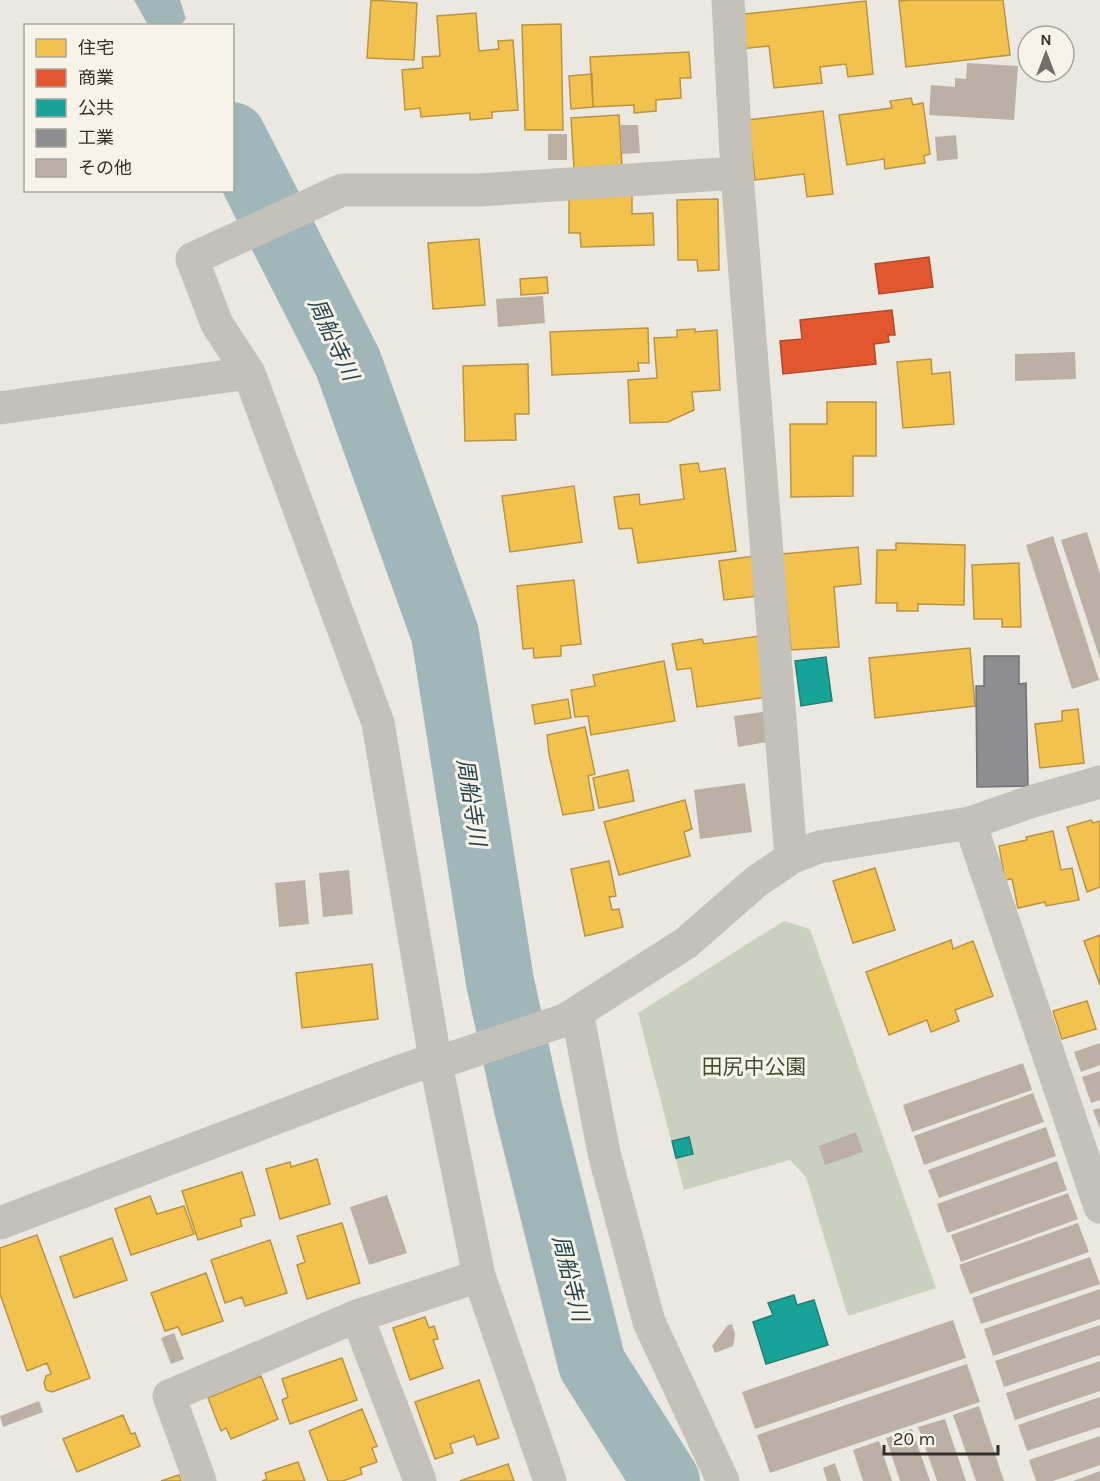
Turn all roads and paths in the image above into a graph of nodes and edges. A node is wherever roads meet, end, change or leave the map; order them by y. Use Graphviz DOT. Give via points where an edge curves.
graph roads {
  1 [pos="728,0"];
  2 [pos="737,173"];
  3 [pos="249,373"];
  4 [pos="0,408"];
  5 [pos="1100,782"];
  6 [pos="970,823"];
  7 [pos="791,858"];
  8 [pos="571,1016"];
  9 [pos="443,1059"];
  10 [pos="1100,1207"];
  11 [pos="0,1223"];
  12 [pos="479,1276"];
  13 [pos="357,1316"];
  14 [pos="200,1481"];
  15 [pos="420,1481"];
  16 [pos="550,1481"];
  17 [pos="723,1481"];
  1 -- 2 [label="street"];
  2 -- 3 [label="street" via="479,190 342,190 192,259 217,324"];
  2 -- 7 [label="street"];
  3 -- 4 [label="street"];
  3 -- 9 [label="street" via="378,723"];
  5 -- 6 [label="street"];
  6 -- 7 [label="street" via="819,847"];
  6 -- 10 [label="street"];
  7 -- 8 [label="street" via="757,881 686,943"];
  8 -- 9 [label="street"];
  8 -- 17 [label="street" via="649,1322"];
  9 -- 11 [label="street" via="369,1082"];
  9 -- 12 [label="street"];
  12 -- 13 [label="street"];
  12 -- 16 [label="street"];
  13 -- 14 [label="street" via="169,1396"];
  13 -- 15 [label="street"];
}
